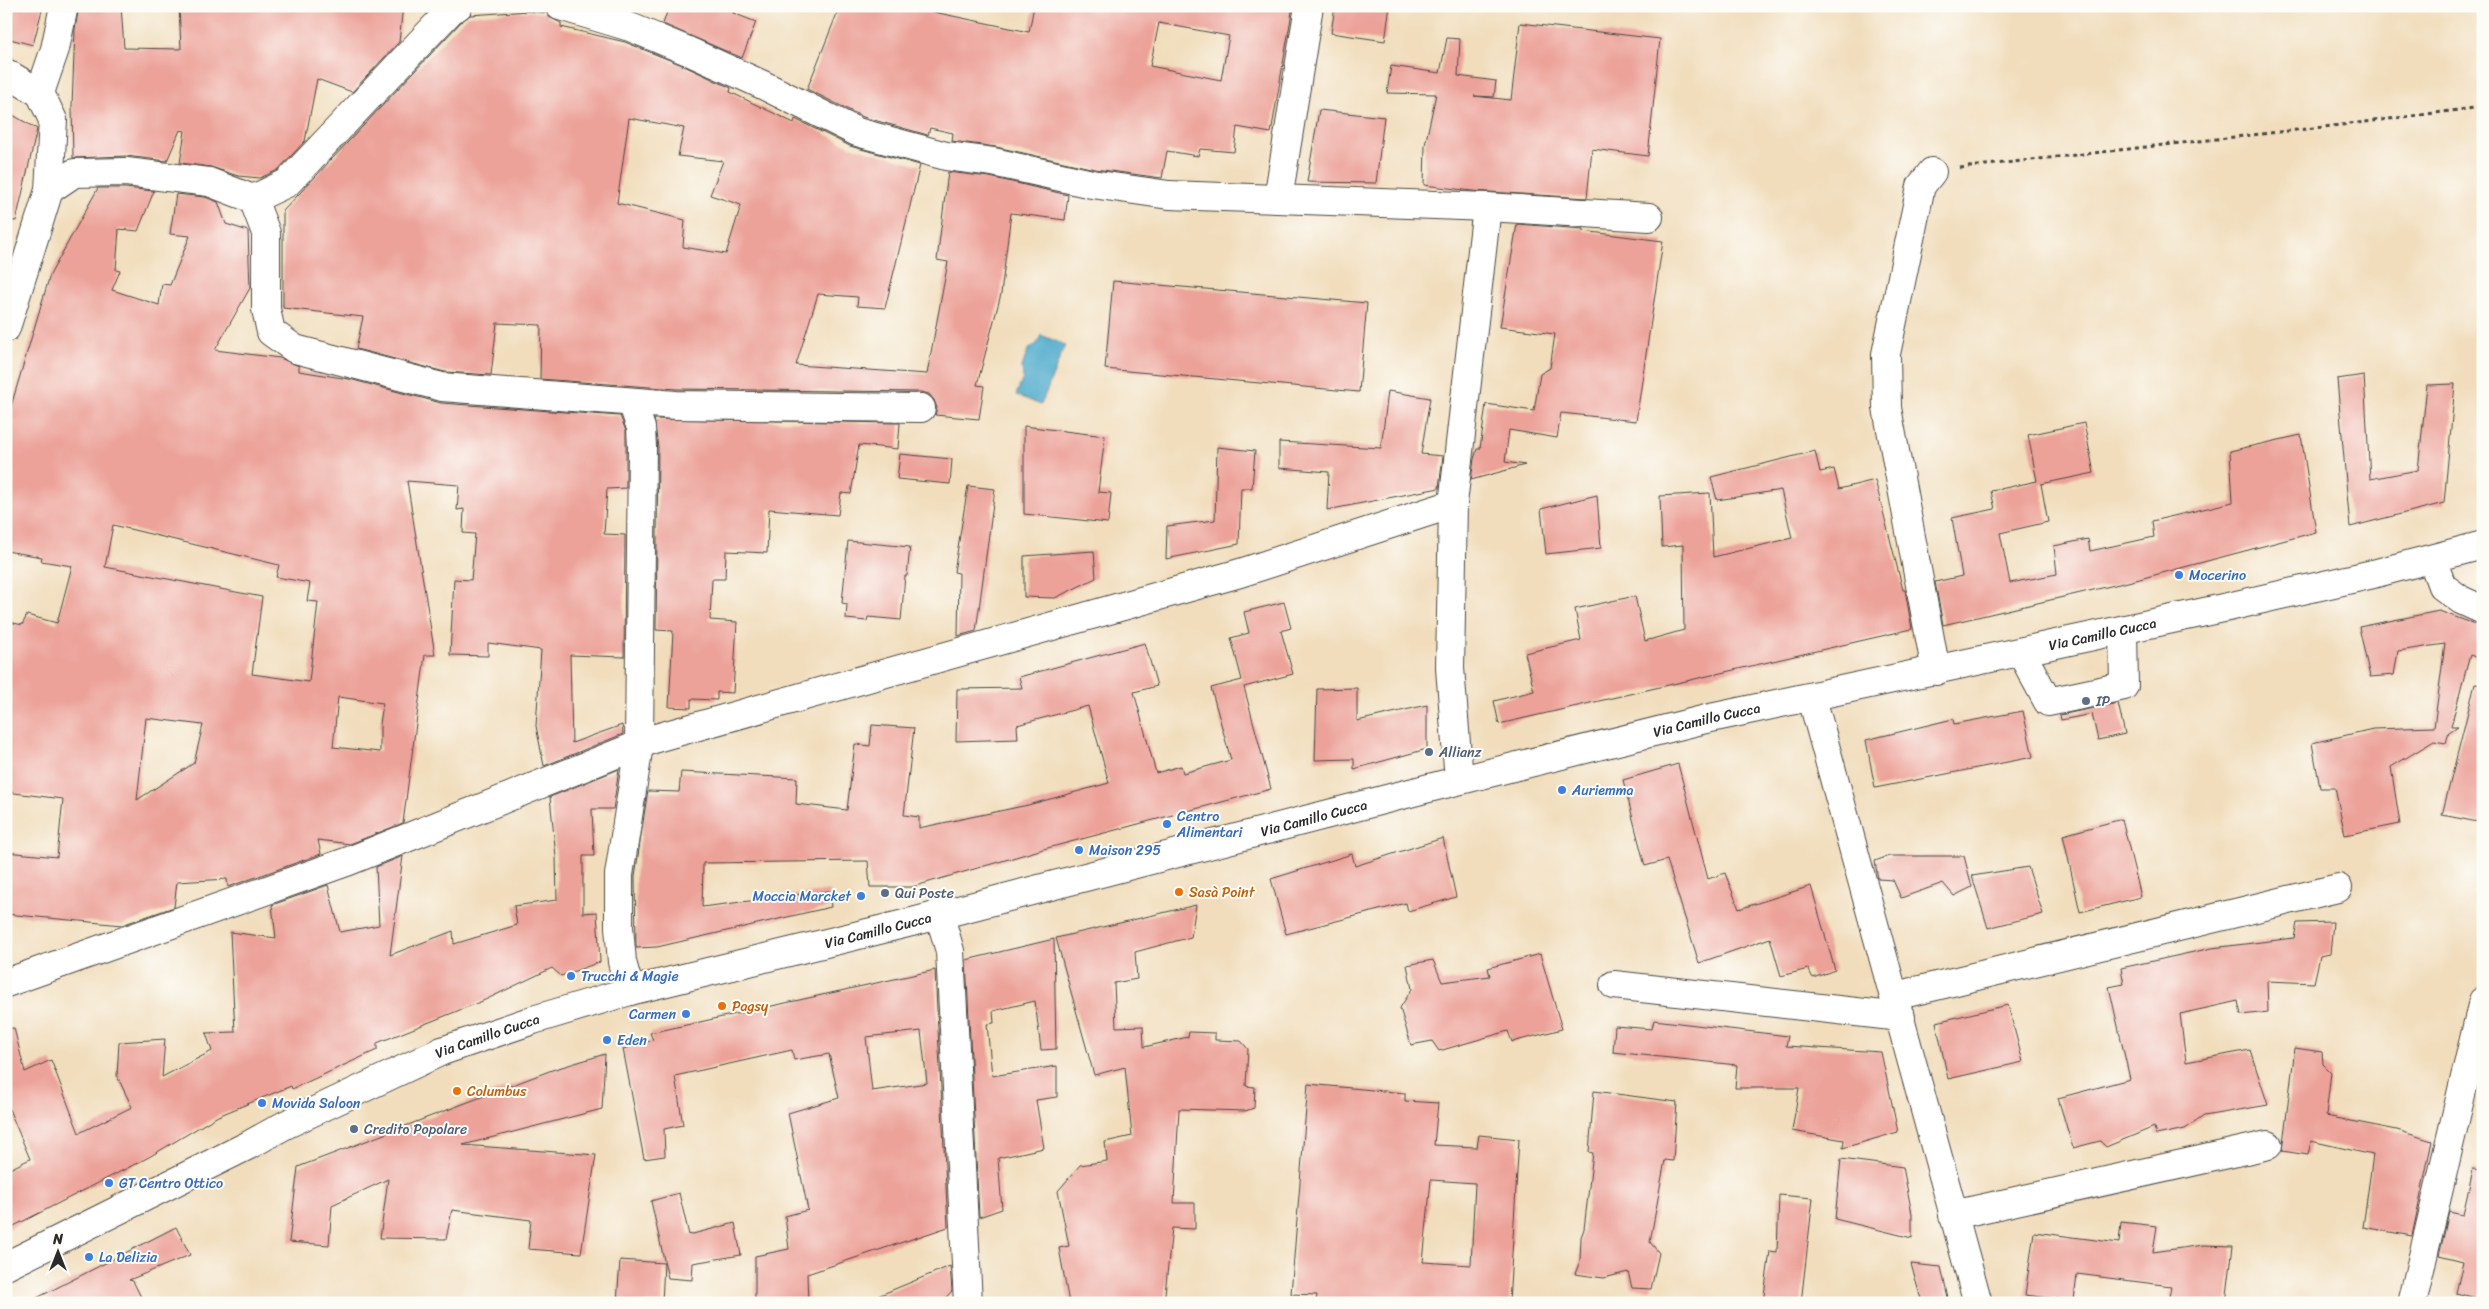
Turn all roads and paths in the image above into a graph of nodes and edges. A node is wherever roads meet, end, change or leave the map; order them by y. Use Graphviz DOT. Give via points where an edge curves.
graph roads {
  1 [pos="64,6"];
  2 [pos="458,6"];
  3 [pos="560,6"];
  4 [pos="1310,6"];
  5 [pos="6,73"];
  6 [pos="40,92"];
  7 [pos="2483,107"];
  8 [pos="1932,172"];
  9 [pos="49,190"];
  10 [pos="253,199"];
  11 [pos="1278,199"];
  12 [pos="1487,207"];
  13 [pos="1649,217"];
  14 [pos="6,328"];
  15 [pos="632,402"];
  16 [pos="921,408"];
  17 [pos="1453,504"];
  18 [pos="2483,545"];
  19 [pos="2432,559"];
  20 [pos="2483,610"];
  21 [pos="2123,630"];
  22 [pos="2021,652"];
  23 [pos="1936,671"];
  24 [pos="1812,698"];
  25 [pos="639,745"];
  26 [pos="1460,780"];
  27 [pos="2338,888"];
  28 [pos="939,913"];
  29 [pos="6,983"];
  30 [pos="1614,985"];
  31 [pos="630,991"];
  32 [pos="2483,1001"];
  33 [pos="1898,1007"];
  34 [pos="2268,1145"];
  35 [pos="1953,1215"];
  36 [pos="6,1266"];
  37 [pos="968,1303"];
  38 [pos="1978,1303"];
  39 [pos="2412,1303"];
  1 -- 6 [label="street" via="55,49"];
  2 -- 10 [label="street" via="287,184"];
  3 -- 11 [label="street" via="630,27 688,51 856,132 937,153 1092,184 1169,195"];
  4 -- 11 [label="street"];
  5 -- 6 [label="street"];
  6 -- 9 [label="street" via="53,120"];
  7 -- 8 [label="path"];
  8 -- 23 [label="street" via="1921,186 1886,354 1887,408"];
  9 -- 10 [label="street" via="74,173 126,172 209,182"];
  9 -- 14 [label="street"];
  10 -- 15 [label="street" via="266,233 266,309 271,332 295,349 442,387"];
  11 -- 12 [label="street"];
  12 -- 13 [label="street"];
  12 -- 17 [label="street"];
  15 -- 16 [label="street" via="780,408"];
  15 -- 25 [label="street" via="641,428 642,447"];
  17 -- 25 [label="street" via="1240,572"];
  17 -- 26 [label="street" via="1450,668"];
  18 -- 19 [label="street, Via Camillo Cucca"];
  19 -- 20 [label="street" via="2442,586 2460,600"];
  19 -- 21 [label="street, Via Camillo Cucca"];
  21 -- 22 [label="street, Via Camillo Cucca"];
  21 -- 22 [label="street" via="2124,686 2048,702"];
  22 -- 23 [label="street, Via Camillo Cucca"];
  23 -- 24 [label="street, Via Camillo Cucca"];
  24 -- 26 [label="street, Via Camillo Cucca" via="1706,719"];
  24 -- 33 [label="street"];
  25 -- 29 [label="street" via="349,861"];
  25 -- 31 [label="street" via="619,875 622,962"];
  26 -- 28 [label="street, Via Camillo Cucca"];
  27 -- 33 [label="street"];
  28 -- 31 [label="street, Via Camillo Cucca"];
  28 -- 37 [label="street" via="950,951"];
  30 -- 33 [label="street"];
  31 -- 36 [label="street, Via Camillo Cucca" via="442,1051 285,1125"];
  32 -- 39 [label="street"];
  33 -- 35 [label="street"];
  34 -- 35 [label="street"];
  35 -- 38 [label="street"];
}
